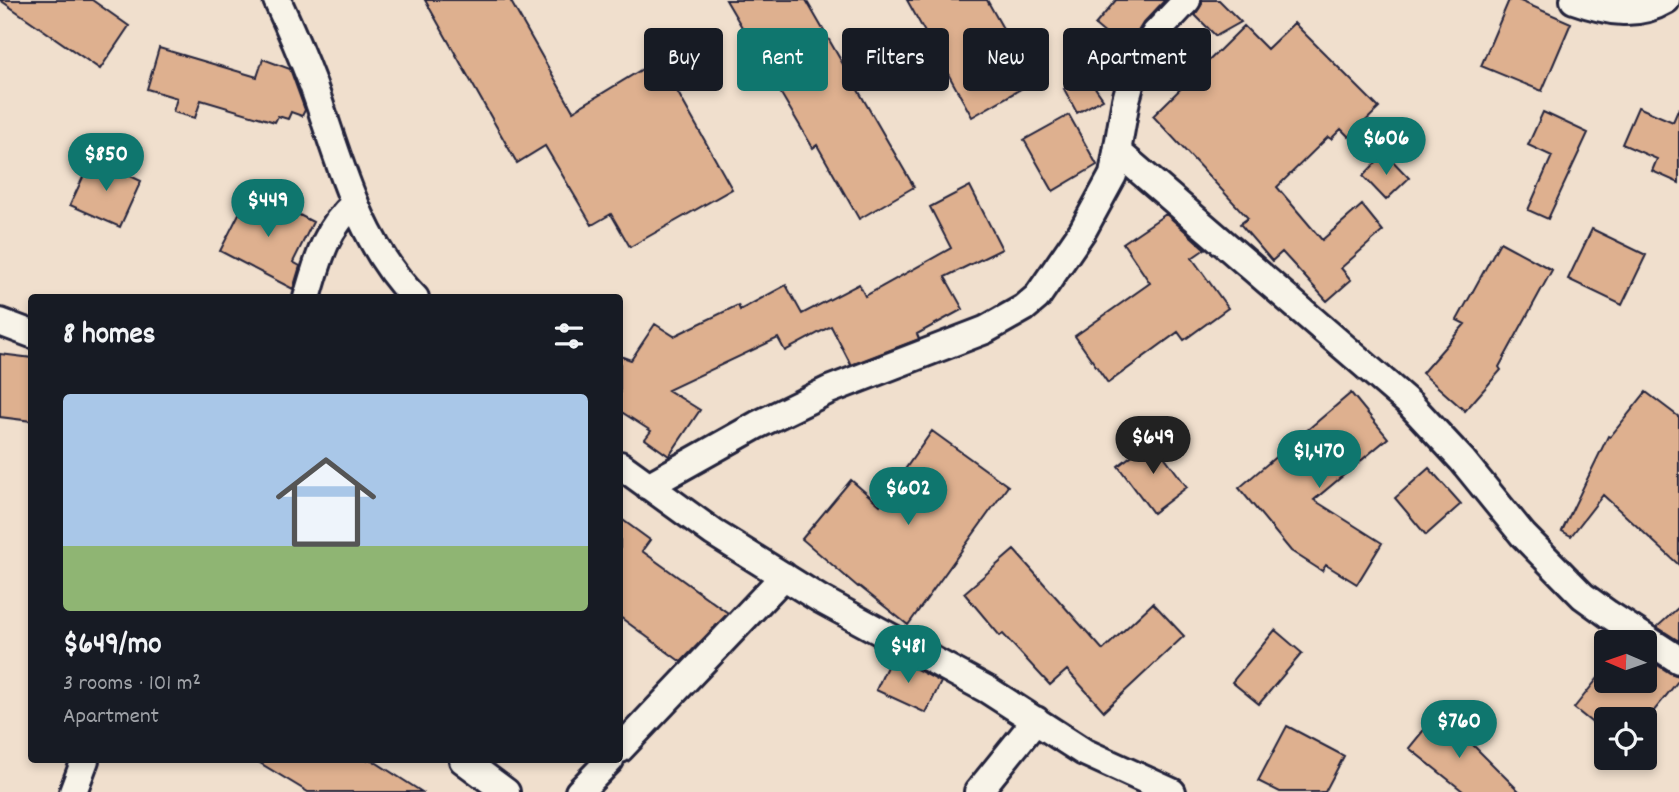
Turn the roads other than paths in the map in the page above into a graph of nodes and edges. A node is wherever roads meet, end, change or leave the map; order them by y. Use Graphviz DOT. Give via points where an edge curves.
graph roads {
  1 [pos="276,0"];
  2 [pos="1187,0"];
  3 [pos="1574,0"];
  4 [pos="1666,0"];
  5 [pos="1118,152"];
  6 [pos="355,204"];
  7 [pos="308,294"];
  8 [pos="411,294"];
  9 [pos="0,321"];
  10 [pos="28,332"];
  11 [pos="623,467"];
  12 [pos="649,485"];
  13 [pos="784,576"];
  14 [pos="1679,660"];
  15 [pos="1036,720"];
  16 [pos="623,746"];
  17 [pos="84,763"];
  18 [pos="467,763"];
  19 [pos="607,763"];
  20 [pos="73,792"];
  21 [pos="506,792"];
  22 [pos="579,792"];
  23 [pos="978,792"];
  24 [pos="1172,792"];
  1 -- 6 [label="street" via="312,82"];
  2 -- 5 [label="street" via="1155,34 1136,67"];
  3 -- 4 [label="street" via="1621,12"];
  5 -- 12 [label="street" via="1107,190 1083,230 1048,283 1024,308 985,330 829,390"];
  5 -- 14 [label="street" via="1410,404 1515,526 1583,596"];
  6 -- 7 [label="street" via="325,240"];
  6 -- 8 [label="street" via="383,256"];
  9 -- 10 [label="street"];
  11 -- 12 [label="street"];
  12 -- 13 [label="street"];
  13 -- 15 [label="street"];
  13 -- 16 [label="street"];
  15 -- 23 [label="street"];
  15 -- 24 [label="street" via="1084,752"];
  17 -- 20 [label="street"];
  18 -- 21 [label="street"];
  19 -- 22 [label="street"];
}
